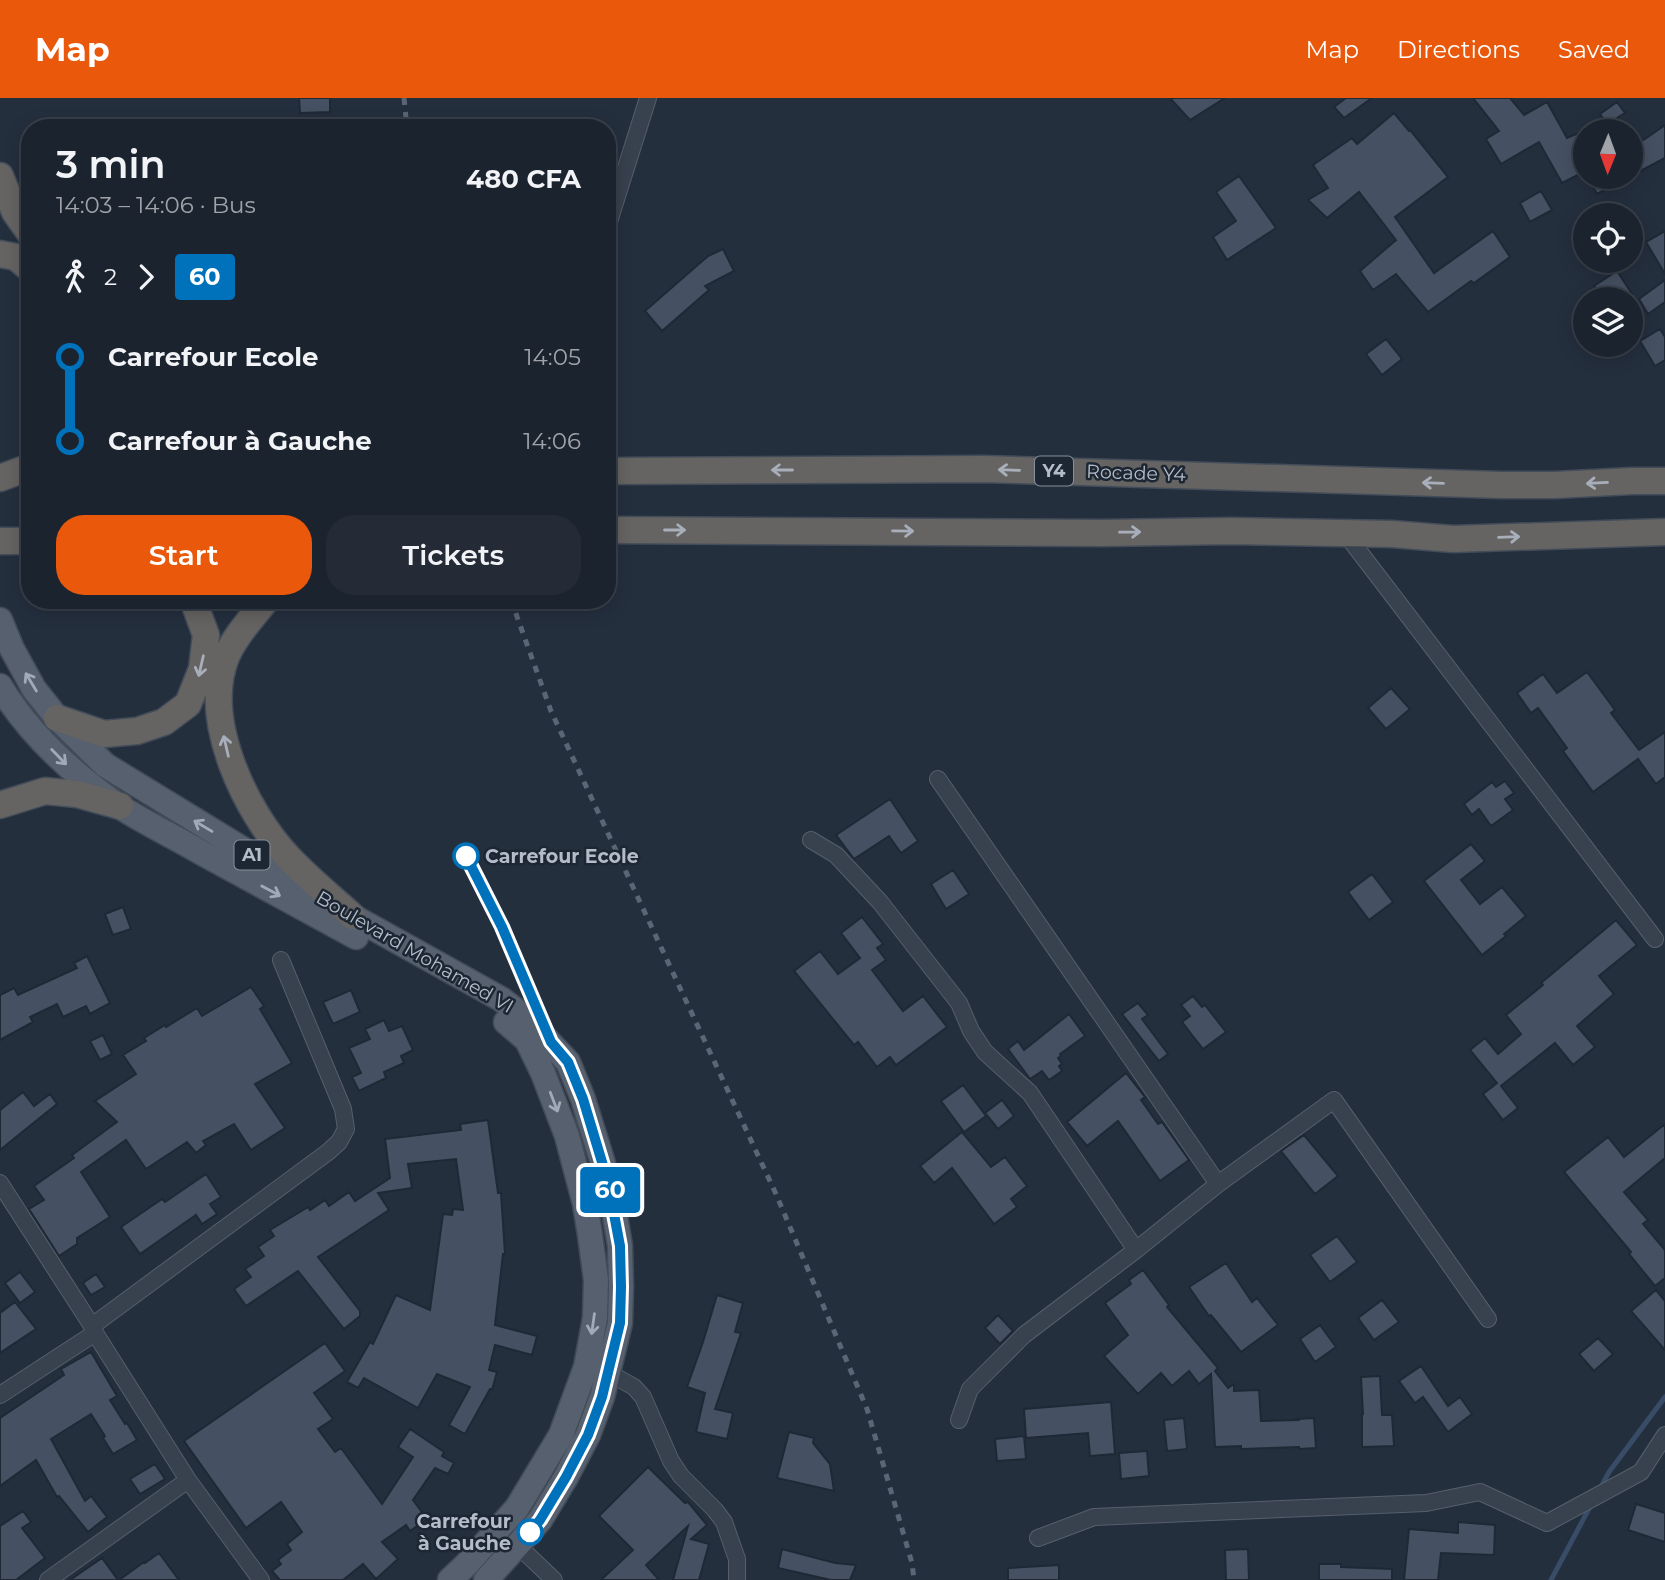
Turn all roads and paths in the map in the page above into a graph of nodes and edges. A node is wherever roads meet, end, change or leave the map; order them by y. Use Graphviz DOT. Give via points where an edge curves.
graph roads {
  1 [pos="648,98"];
  2 [pos="0,176"];
  3 [pos="616,199"];
  4 [pos="21,220"];
  5 [pos="0,254"];
  6 [pos="21,261"];
  7 [pos="21,470"];
  8 [pos="616,471"];
  9 [pos="0,478"];
  10 [pos="1665,481"];
  11 [pos="21,484"];
  12 [pos="0,485"];
  13 [pos="616,530"];
  14 [pos="1665,532"];
  15 [pos="1345,533"];
  16 [pos="0,541"];
  17 [pos="21,541"];
  18 [pos="196,609"];
  19 [pos="260,609"];
  20 [pos="0,620"];
  21 [pos="0,686"];
  22 [pos="57,718"];
  23 [pos="938,779"];
  24 [pos="0,805"];
  25 [pos="120,806"];
  26 [pos="811,840"];
  27 [pos="352,916"];
  28 [pos="1655,939"];
  29 [pos="281,960"];
  30 [pos="0,1183"];
  31 [pos="1218,1184"];
  32 [pos="1136,1250"];
  33 [pos="1488,1319"];
  34 [pos="94,1330"];
  35 [pos="609,1373"];
  36 [pos="0,1395"];
  37 [pos="959,1420"];
  38 [pos="1665,1435"];
  39 [pos="188,1480"];
  40 [pos="498,1529"];
  41 [pos="1038,1538"];
  42 [pos="519,1545"];
  43 [pos="48,1580"];
  44 [pos="261,1580"];
  45 [pos="450,1580"];
  46 [pos="486,1580"];
  47 [pos="554,1580"];
  48 [pos="737,1580"];
  1 -- 3 [label="street"];
  2 -- 4 [label="highway"];
  5 -- 6 [label="highway"];
  7 -- 9 [label="highway"];
  10 -- 8 [label="highway, Rocade Y4 / Y4, one-way" via="1501,485 984,469"];
  11 -- 12 [label="highway"];
  13 -- 15 [label="highway, one-way"];
  15 -- 14 [label="highway, one-way" via="1454,539"];
  15 -- 28 [label="street"];
  16 -- 17 [label="highway"];
  18 -- 22 [label="highway, one-way" via="206,635 202,668 188,704 164,722 137,731 104,734"];
  27 -- 19 [label="highway, one-way" via="288,858 259,820 230,762 220,711 221,678 238,636"];
  22 -- 20 [label="main road, Boulevard Mohamed VI / A1, one-way" via="34,689"];
  21 -- 25 [label="main road, Boulevard Mohamed VI / A1, one-way" via="66,765"];
  27 -- 22 [label="main road, Boulevard Mohamed VI / A1, one-way" via="105,765"];
  23 -- 31 [label="street"];
  24 -- 25 [label="highway" via="45,791"];
  25 -- 40 [label="main road, Boulevard Mohamed VI / A1, one-way" via="468,995 527,1040 567,1136 585,1204 596,1280 595,1318 586,1367 561,1435 517,1508"];
  26 -- 32 [label="street" via="836,855 880,902 959,1003 985,1052 1030,1093"];
  27 -- 35 [label="main road, Boulevard Mohamed VI / A1" via="501,999 568,1062 602,1160 620,1246 620,1323"];
  29 -- 34 [label="street" via="343,1109 346,1129 328,1152"];
  30 -- 34 [label="street"];
  31 -- 32 [label="street"];
  31 -- 33 [label="street" via="1335,1100"];
  32 -- 37 [label="street" via="1024,1335 970,1389"];
  34 -- 36 [label="street"];
  34 -- 39 [label="street"];
  35 -- 42 [label="main road, Boulevard Mohamed VI / A1" via="588,1435 540,1520"];
  35 -- 48 [label="street" via="643,1397 671,1461 724,1522 737,1559"];
  38 -- 41 [label="street" via="1641,1472 1547,1523 1480,1492 1426,1503 1094,1517"];
  39 -- 43 [label="street"];
  39 -- 44 [label="street"];
  40 -- 42 [label="street"];
  40 -- 45 [label="main road, Boulevard Mohamed VI / A1"];
  42 -- 46 [label="main road, Boulevard Mohamed VI / A1"];
  42 -- 47 [label="street"];
}
